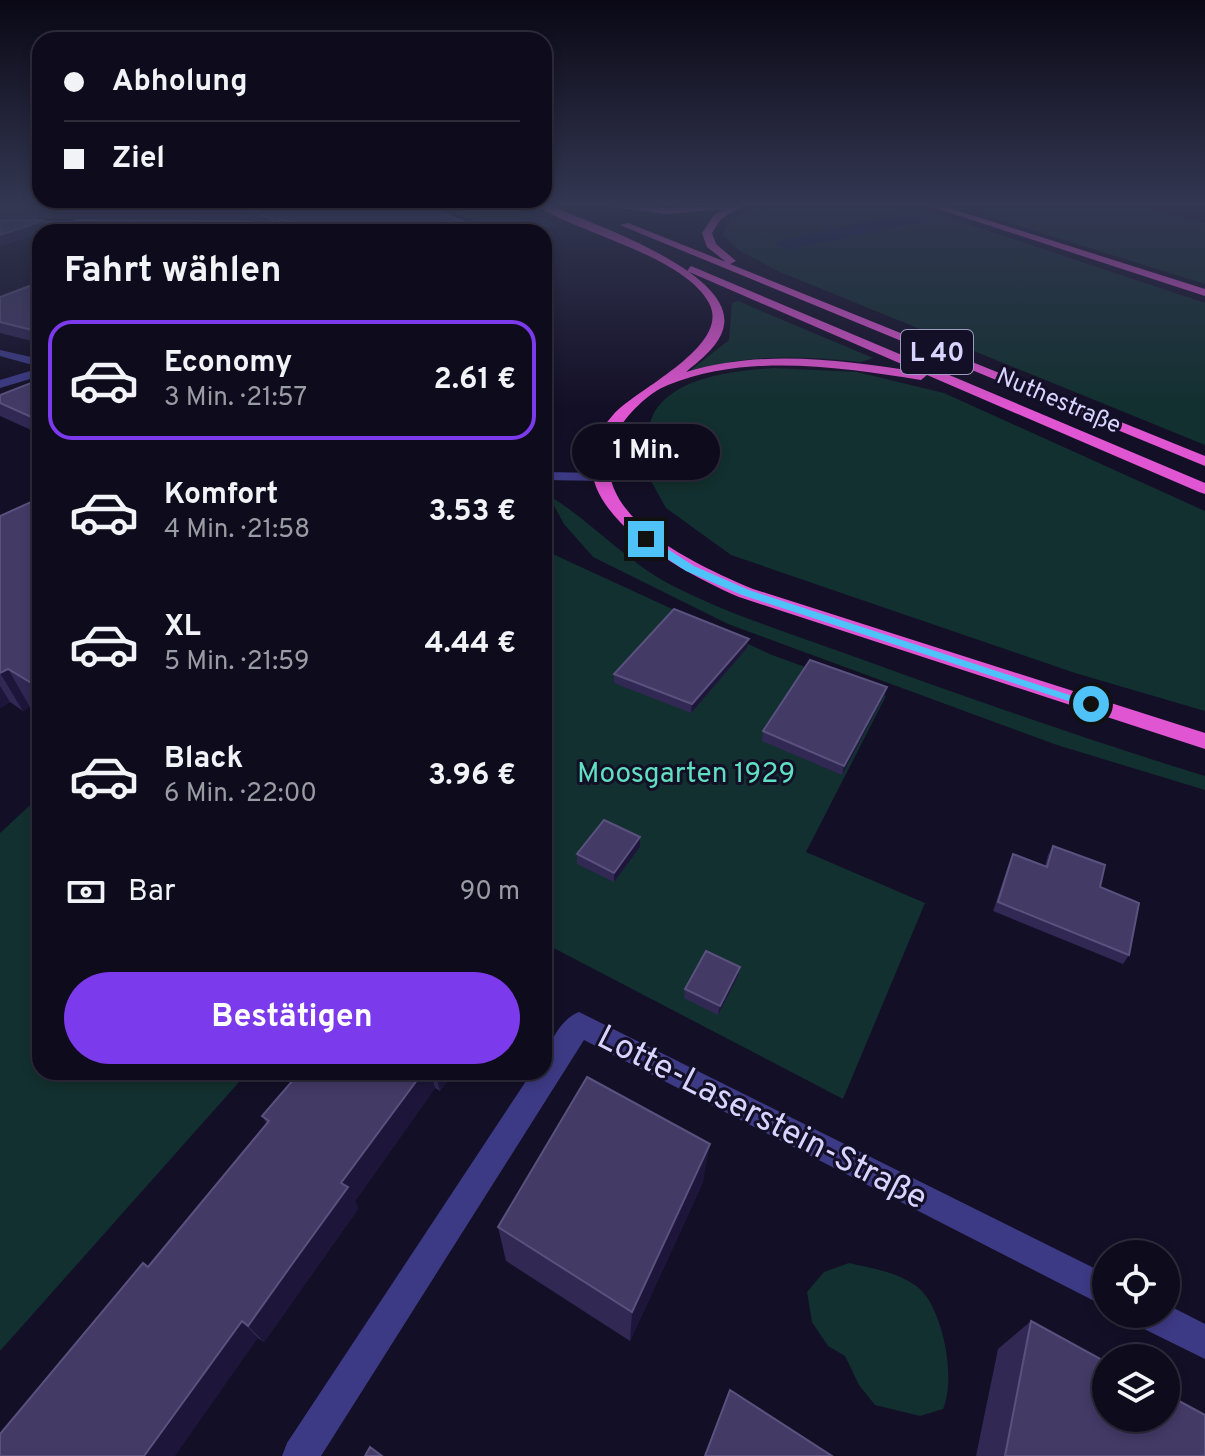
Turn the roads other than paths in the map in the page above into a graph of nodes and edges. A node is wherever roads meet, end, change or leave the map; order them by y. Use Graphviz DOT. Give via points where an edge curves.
graph roads {
  1 [pos="680,273"];
  2 [pos="700,273"];
  3 [pos="743,273"];
  4 [pos="747,273"];
  5 [pos="1142,273"];
  6 [pos="751,276"];
  7 [pos="1205,293"];
  8 [pos="0,353"];
  9 [pos="32,361"];
  10 [pos="32,374"];
  11 [pos="958,383"];
  12 [pos="0,384"];
  13 [pos="648,392"];
  14 [pos="1205,461"];
  15 [pos="552,476"];
  16 [pos="603,477"];
  17 [pos="1205,489"];
  18 [pos="1205,741"];
  19 [pos="552,1066"];
  20 [pos="543,1080"];
  21 [pos="1092,1284"];
  22 [pos="1178,1328"];
  23 [pos="1205,1342"];
  24 [pos="300,1456"];
  1 -- 13 [label="highway" via="703,287 717,306 718,328 705,349"];
  2 -- 11 [label="highway, Nuthestraße / L 40"];
  3 -- 6 [label="highway, Nuthestraße / L 40"];
  4 -- 6 [label="highway"];
  5 -- 7 [label="highway"];
  6 -- 14 [label="highway, Nuthestraße / L 40"];
  8 -- 9 [label="street"];
  10 -- 12 [label="street"];
  11 -- 13 [label="highway" via="863,367 790,362 722,367"];
  11 -- 17 [label="highway, Nuthestraße / L 40"];
  13 -- 16 [label="highway" via="629,405 606,438"];
  15 -- 16 [label="street"];
  16 -- 18 [label="highway" via="617,508 646,539 716,581"];
  19 -- 21 [label="street, Lotte-Laserstein-Straße" via="579,1024"];
  20 -- 24 [label="street, Lotte-Laserstein-Straße"];
  22 -- 23 [label="street"];
}
